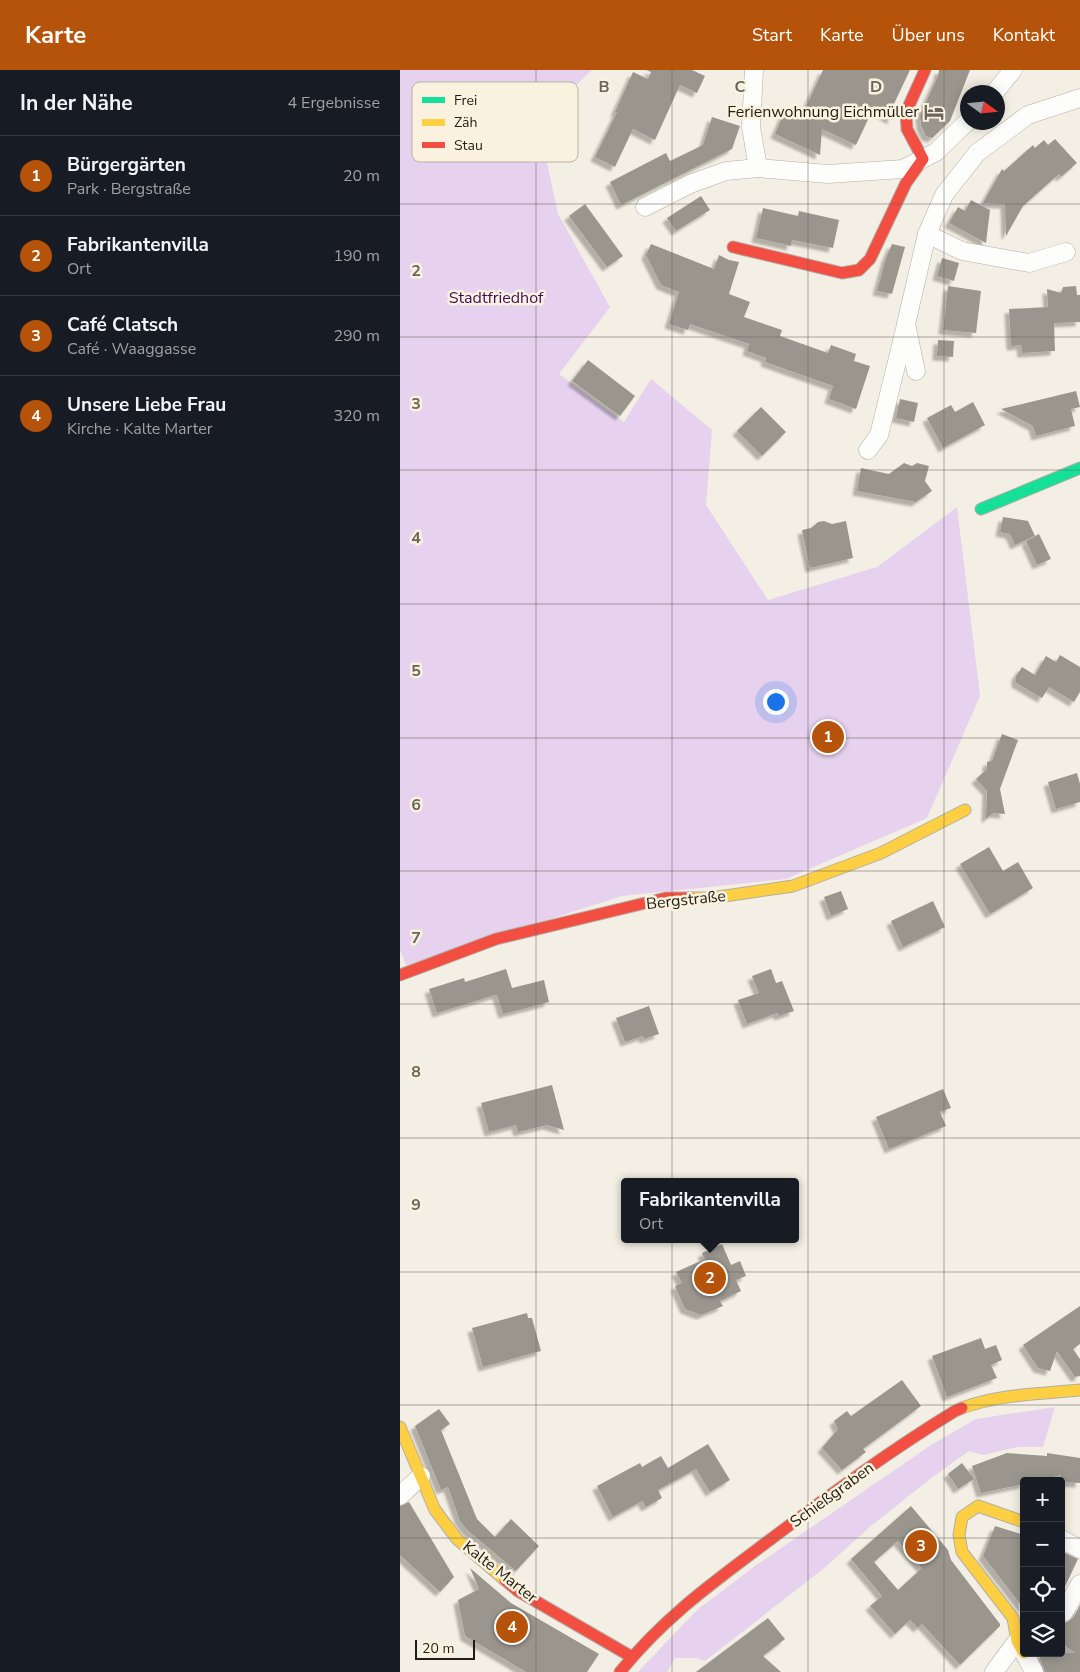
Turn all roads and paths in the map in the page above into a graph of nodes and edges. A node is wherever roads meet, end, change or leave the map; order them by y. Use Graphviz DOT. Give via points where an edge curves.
graph roads {
  1 [pos="754,70"];
  2 [pos="925,70"];
  3 [pos="1013,70"];
  4 [pos="1001,85"];
  5 [pos="1080,98"];
  6 [pos="960,129"];
  7 [pos="923,159"];
  8 [pos="758,168"];
  9 [pos="645,207"];
  10 [pos="927,234"];
  11 [pos="733,247"];
  12 [pos="1066,252"];
  13 [pos="906,324"];
  14 [pos="916,371"];
  15 [pos="868,450"];
  16 [pos="1080,468"];
  17 [pos="981,509"];
  18 [pos="965,810"];
  19 [pos="400,975"];
  20 [pos="1080,1390"];
  21 [pos="400,1427"];
  22 [pos="421,1476"];
  23 [pos="400,1496"];
  24 [pos="1020,1521"];
  25 [pos="1065,1541"];
  26 [pos="1080,1549"];
  27 [pos="1080,1584"];
  28 [pos="1064,1612"];
  29 [pos="1020,1640"];
  30 [pos="1020,1648"];
  31 [pos="632,1657"];
  32 [pos="1027,1657"];
  33 [pos="620,1672"];
  34 [pos="994,1672"];
  35 [pos="1034,1672"];
  1 -- 8 [label="street" via="751,127"];
  2 -- 7 [label="street" via="906,112 907,128"];
  3 -- 4 [label="street"];
  5 -- 10 [label="street" via="1028,115 977,153 944,195"];
  6 -- 7 [label="street" via="936,152"];
  7 -- 8 [label="street" via="903,168 828,174"];
  7 -- 11 [label="street" via="906,183 870,259 859,270 842,273"];
  8 -- 9 [label="street" via="726,171 699,180"];
  10 -- 12 [label="street" via="962,251 1029,263"];
  10 -- 13 [label="street"];
  13 -- 14 [label="street"];
  13 -- 15 [label="street" via="879,435"];
  16 -- 17 [label="street"];
  18 -- 19 [label="street, Bergstraße" via="881,853 793,886 711,898 666,898 496,939"];
  20 -- 31 [label="street, Schießgraben" via="982,1401 955,1411 818,1504 690,1600"];
  21 -- 22 [label="street, Kalte Marter"];
  22 -- 23 [label="street"];
  22 -- 31 [label="street, Kalte Marter" via="435,1510 457,1539 482,1561 518,1591"];
  24 -- 29 [label="street" via="978,1506 962,1517 959,1535 962,1552 1013,1618"];
  25 -- 26 [label="street"];
  27 -- 28 [label="street"];
  30 -- 34 [label="street"];
  31 -- 33 [label="street, Schießgraben"];
  32 -- 35 [label="street"];
}
